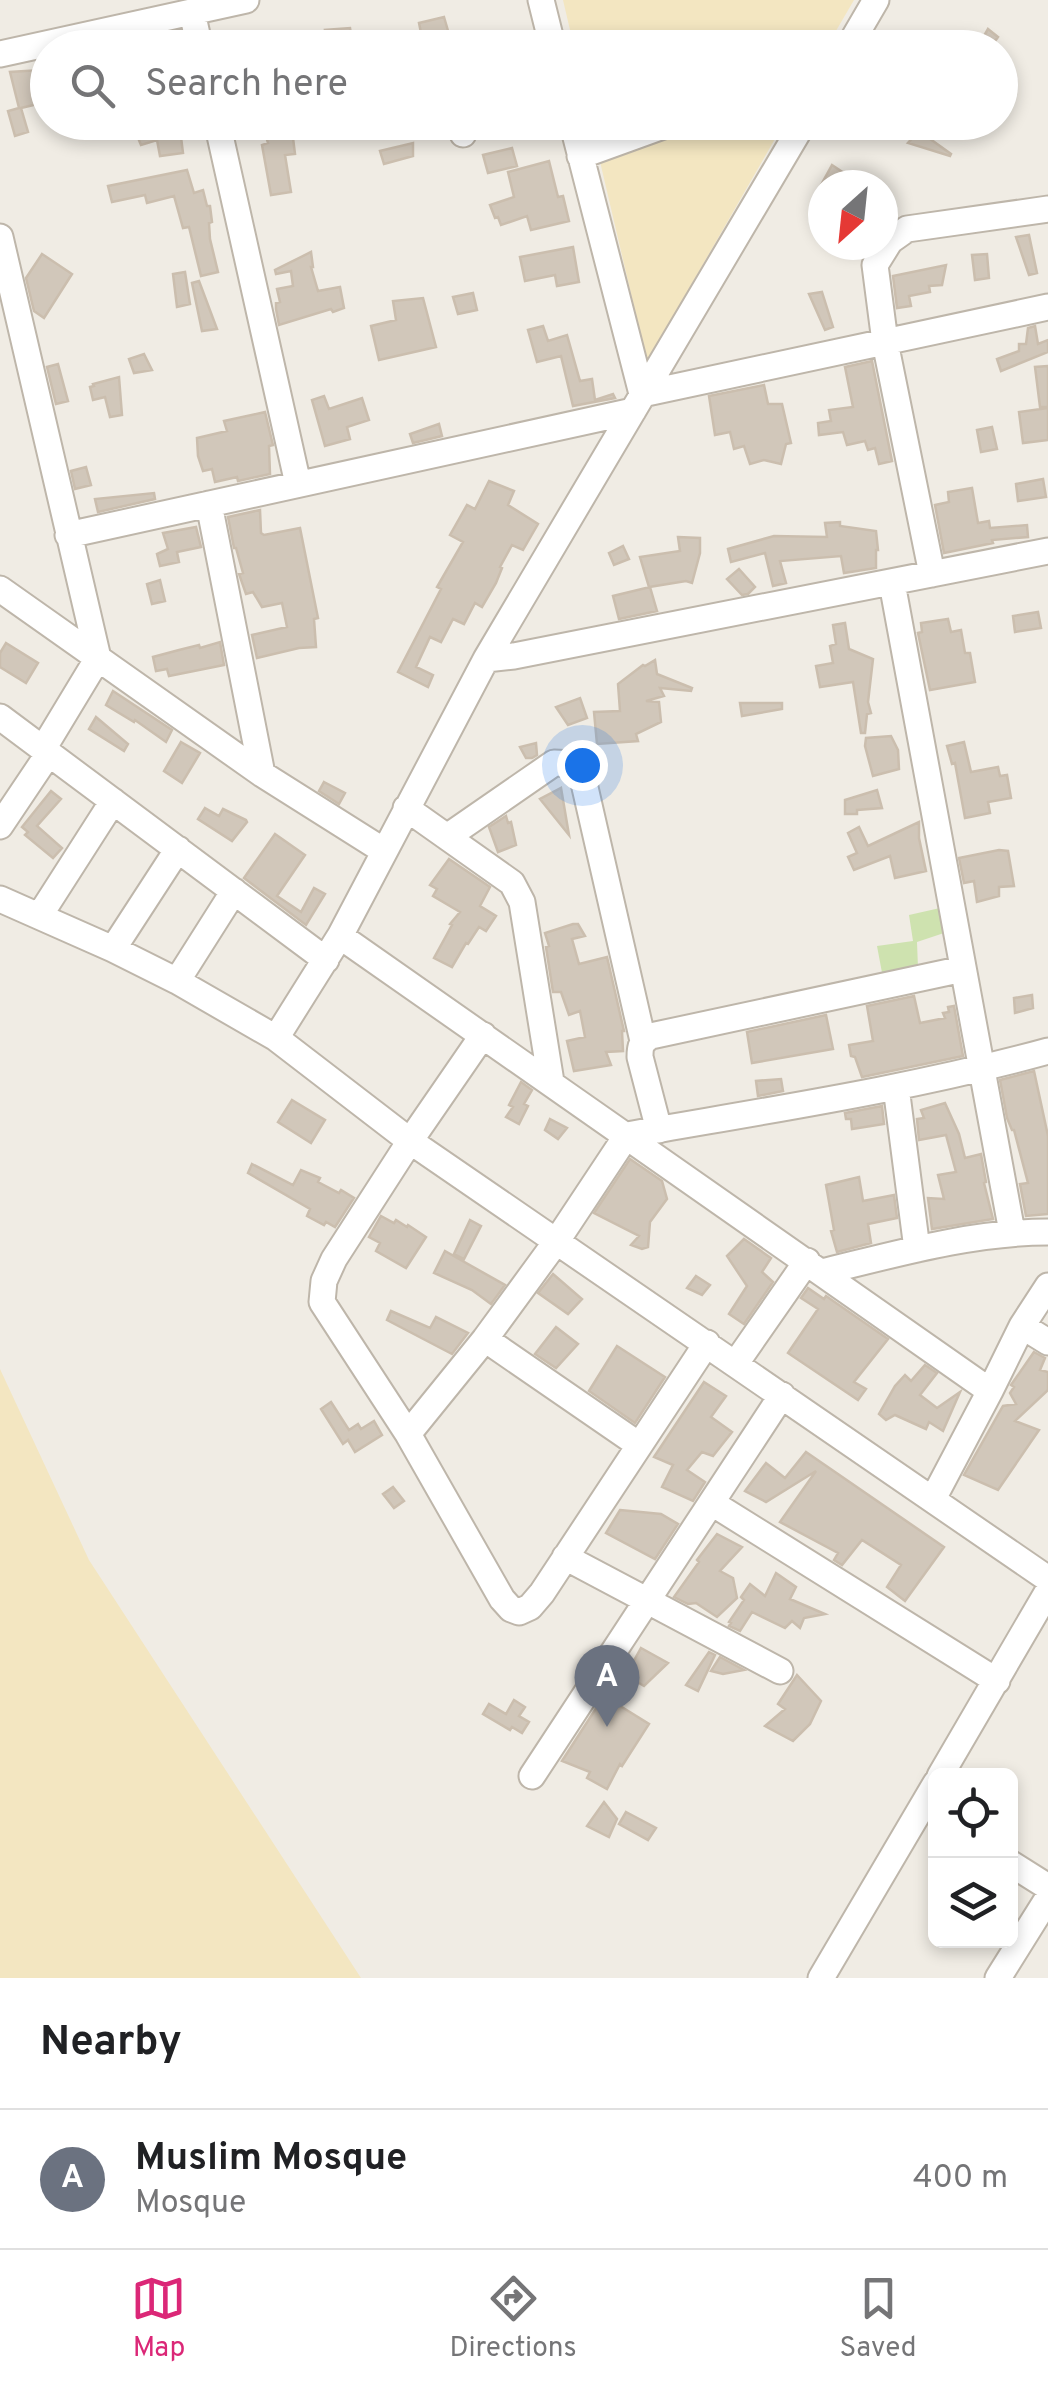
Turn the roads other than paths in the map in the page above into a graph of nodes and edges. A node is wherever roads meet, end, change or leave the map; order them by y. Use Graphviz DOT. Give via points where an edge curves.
graph roads {
  1 [pos="541,0"];
  2 [pos="876,0"];
  3 [pos="238,1"];
  4 [pos="192,12"];
  5 [pos="110,30"];
  6 [pos="196,30"];
  7 [pos="548,30"];
  8 [pos="858,30"];
  9 [pos="30,47"];
  10 [pos="0,54"];
  11 [pos="221,140"];
  12 [pos="576,140"];
  13 [pos="624,140"];
  14 [pos="793,140"];
  15 [pos="580,156"];
  16 [pos="1048,209"];
  17 [pos="0,238"];
  18 [pos="1048,307"];
  19 [pos="885,342"];
  20 [pos="638,403"];
  21 [pos="298,484"];
  22 [pos="208,504"];
  23 [pos="68,535"];
  24 [pos="1048,551"];
  25 [pos="932,574"];
  26 [pos="892,582"];
  27 [pos="0,589"];
  28 [pos="98,658"];
  29 [pos="486,659"];
  30 [pos="0,716"];
  31 [pos="46,751"];
  32 [pos="262,774"];
  33 [pos="112,800"];
  34 [pos="406,808"];
  35 [pos="1,821"];
  36 [pos="447,837"];
  37 [pos="178,849"];
  38 [pos="384,851"];
  39 [pos="234,891"];
  40 [pos="0,899"];
  41 [pos="40,915"];
  42 [pos="340,936"];
  43 [pos="113,949"];
  44 [pos="326,960"];
  45 [pos="962,969"];
  46 [pos="177,981"];
  47 [pos="483,1036"];
  48 [pos="276,1038"];
  49 [pos="643,1041"];
  50 [pos="1048,1050"];
  51 [pos="981,1069"];
  52 [pos="551,1082"];
  53 [pos="896,1087"];
  54 [pos="660,1130"];
  55 [pos="627,1136"];
  56 [pos="410,1141"];
  57 [pos="1012,1232"];
  58 [pos="1048,1232"];
  59 [pos="556,1242"];
  60 [pos="917,1249"];
  61 [pos="814,1266"];
  62 [pos="1048,1286"];
  63 [pos="1022,1326"];
  64 [pos="484,1339"];
  65 [pos="1048,1342"];
  66 [pos="707,1343"];
  67 [pos="736,1363"];
  68 [pos="990,1392"];
  69 [pos="782,1396"];
  70 [pos="408,1434"];
  71 [pos="639,1445"];
  72 [pos="932,1499"];
  73 [pos="712,1503"];
  74 [pos="565,1557"];
  75 [pos="1048,1578"];
  76 [pos="1048,1591"];
  77 [pos="648,1601"];
  78 [pos="780,1671"];
  79 [pos="997,1681"];
  80 [pos="945,1768"];
  81 [pos="532,1776"];
  82 [pos="928,1811"];
  83 [pos="1018,1868"];
  84 [pos="1048,1887"];
  85 [pos="1048,1898"];
  86 [pos="821,1978"];
  87 [pos="998,1978"];
  1 -- 7 [label="street"];
  2 -- 8 [label="street"];
  3 -- 4 [label="street"];
  4 -- 5 [label="street"];
  4 -- 6 [label="street"];
  9 -- 10 [label="street"];
  11 -- 21 [label="street"];
  12 -- 15 [label="street"];
  13 -- 15 [label="street"];
  14 -- 20 [label="street"];
  15 -- 20 [label="street"];
  16 -- 19 [label="street" via="907,229 890,241 875,265"];
  17 -- 23 [label="street"];
  18 -- 19 [label="street"];
  19 -- 20 [label="street"];
  19 -- 25 [label="street"];
  20 -- 21 [label="street"];
  20 -- 29 [label="street"];
  21 -- 22 [label="street"];
  22 -- 23 [label="street"];
  22 -- 32 [label="street"];
  23 -- 28 [label="street"];
  24 -- 25 [label="street"];
  25 -- 26 [label="street"];
  26 -- 29 [label="street"];
  26 -- 45 [label="street"];
  27 -- 28 [label="street"];
  28 -- 31 [label="street"];
  28 -- 32 [label="street"];
  29 -- 34 [label="street"];
  30 -- 31 [label="street"];
  31 -- 33 [label="street"];
  31 -- 35 [label="street"];
  32 -- 38 [label="street"];
  33 -- 37 [label="street"];
  33 -- 41 [label="street"];
  34 -- 36 [label="street"];
  34 -- 38 [label="street"];
  36 -- 49 [label="street" via="554,763 575,764"];
  36 -- 52 [label="street" via="512,883 522,902"];
  37 -- 39 [label="street"];
  37 -- 43 [label="street"];
  38 -- 42 [label="street"];
  39 -- 44 [label="street"];
  39 -- 46 [label="street"];
  40 -- 41 [label="street"];
  41 -- 43 [label="street"];
  42 -- 44 [label="street"];
  42 -- 47 [label="street"];
  43 -- 46 [label="street"];
  44 -- 48 [label="street"];
  45 -- 49 [label="street"];
  45 -- 51 [label="street"];
  46 -- 48 [label="street"];
  47 -- 52 [label="street"];
  47 -- 56 [label="street"];
  48 -- 56 [label="street"];
  49 -- 54 [label="street" via="640,1057"];
  50 -- 51 [label="street"];
  51 -- 53 [label="street"];
  51 -- 57 [label="street"];
  52 -- 55 [label="street"];
  53 -- 54 [label="street"];
  53 -- 60 [label="street"];
  54 -- 55 [label="street"];
  55 -- 59 [label="street"];
  55 -- 61 [label="street"];
  56 -- 59 [label="street"];
  56 -- 70 [label="street" via="328,1269 322,1291 322,1302"];
  57 -- 58 [label="street"];
  57 -- 60 [label="street"];
  59 -- 64 [label="street"];
  59 -- 66 [label="street"];
  60 -- 61 [label="street"];
  61 -- 67 [label="street"];
  61 -- 68 [label="street"];
  62 -- 63 [label="street"];
  63 -- 65 [label="street"];
  63 -- 68 [label="street"];
  64 -- 70 [label="street"];
  64 -- 71 [label="street"];
  66 -- 67 [label="street"];
  66 -- 71 [label="street"];
  67 -- 69 [label="street"];
  68 -- 72 [label="street"];
  69 -- 72 [label="street"];
  69 -- 73 [label="street"];
  70 -- 74 [label="street" via="511,1609 530,1607"];
  71 -- 74 [label="street"];
  72 -- 75 [label="street"];
  73 -- 77 [label="street"];
  73 -- 79 [label="street"];
  74 -- 77 [label="street"];
  76 -- 79 [label="street"];
  77 -- 78 [label="street"];
  77 -- 81 [label="street"];
  79 -- 80 [label="street"];
  82 -- 86 [label="street"];
  83 -- 84 [label="street"];
  85 -- 87 [label="street"];
}
